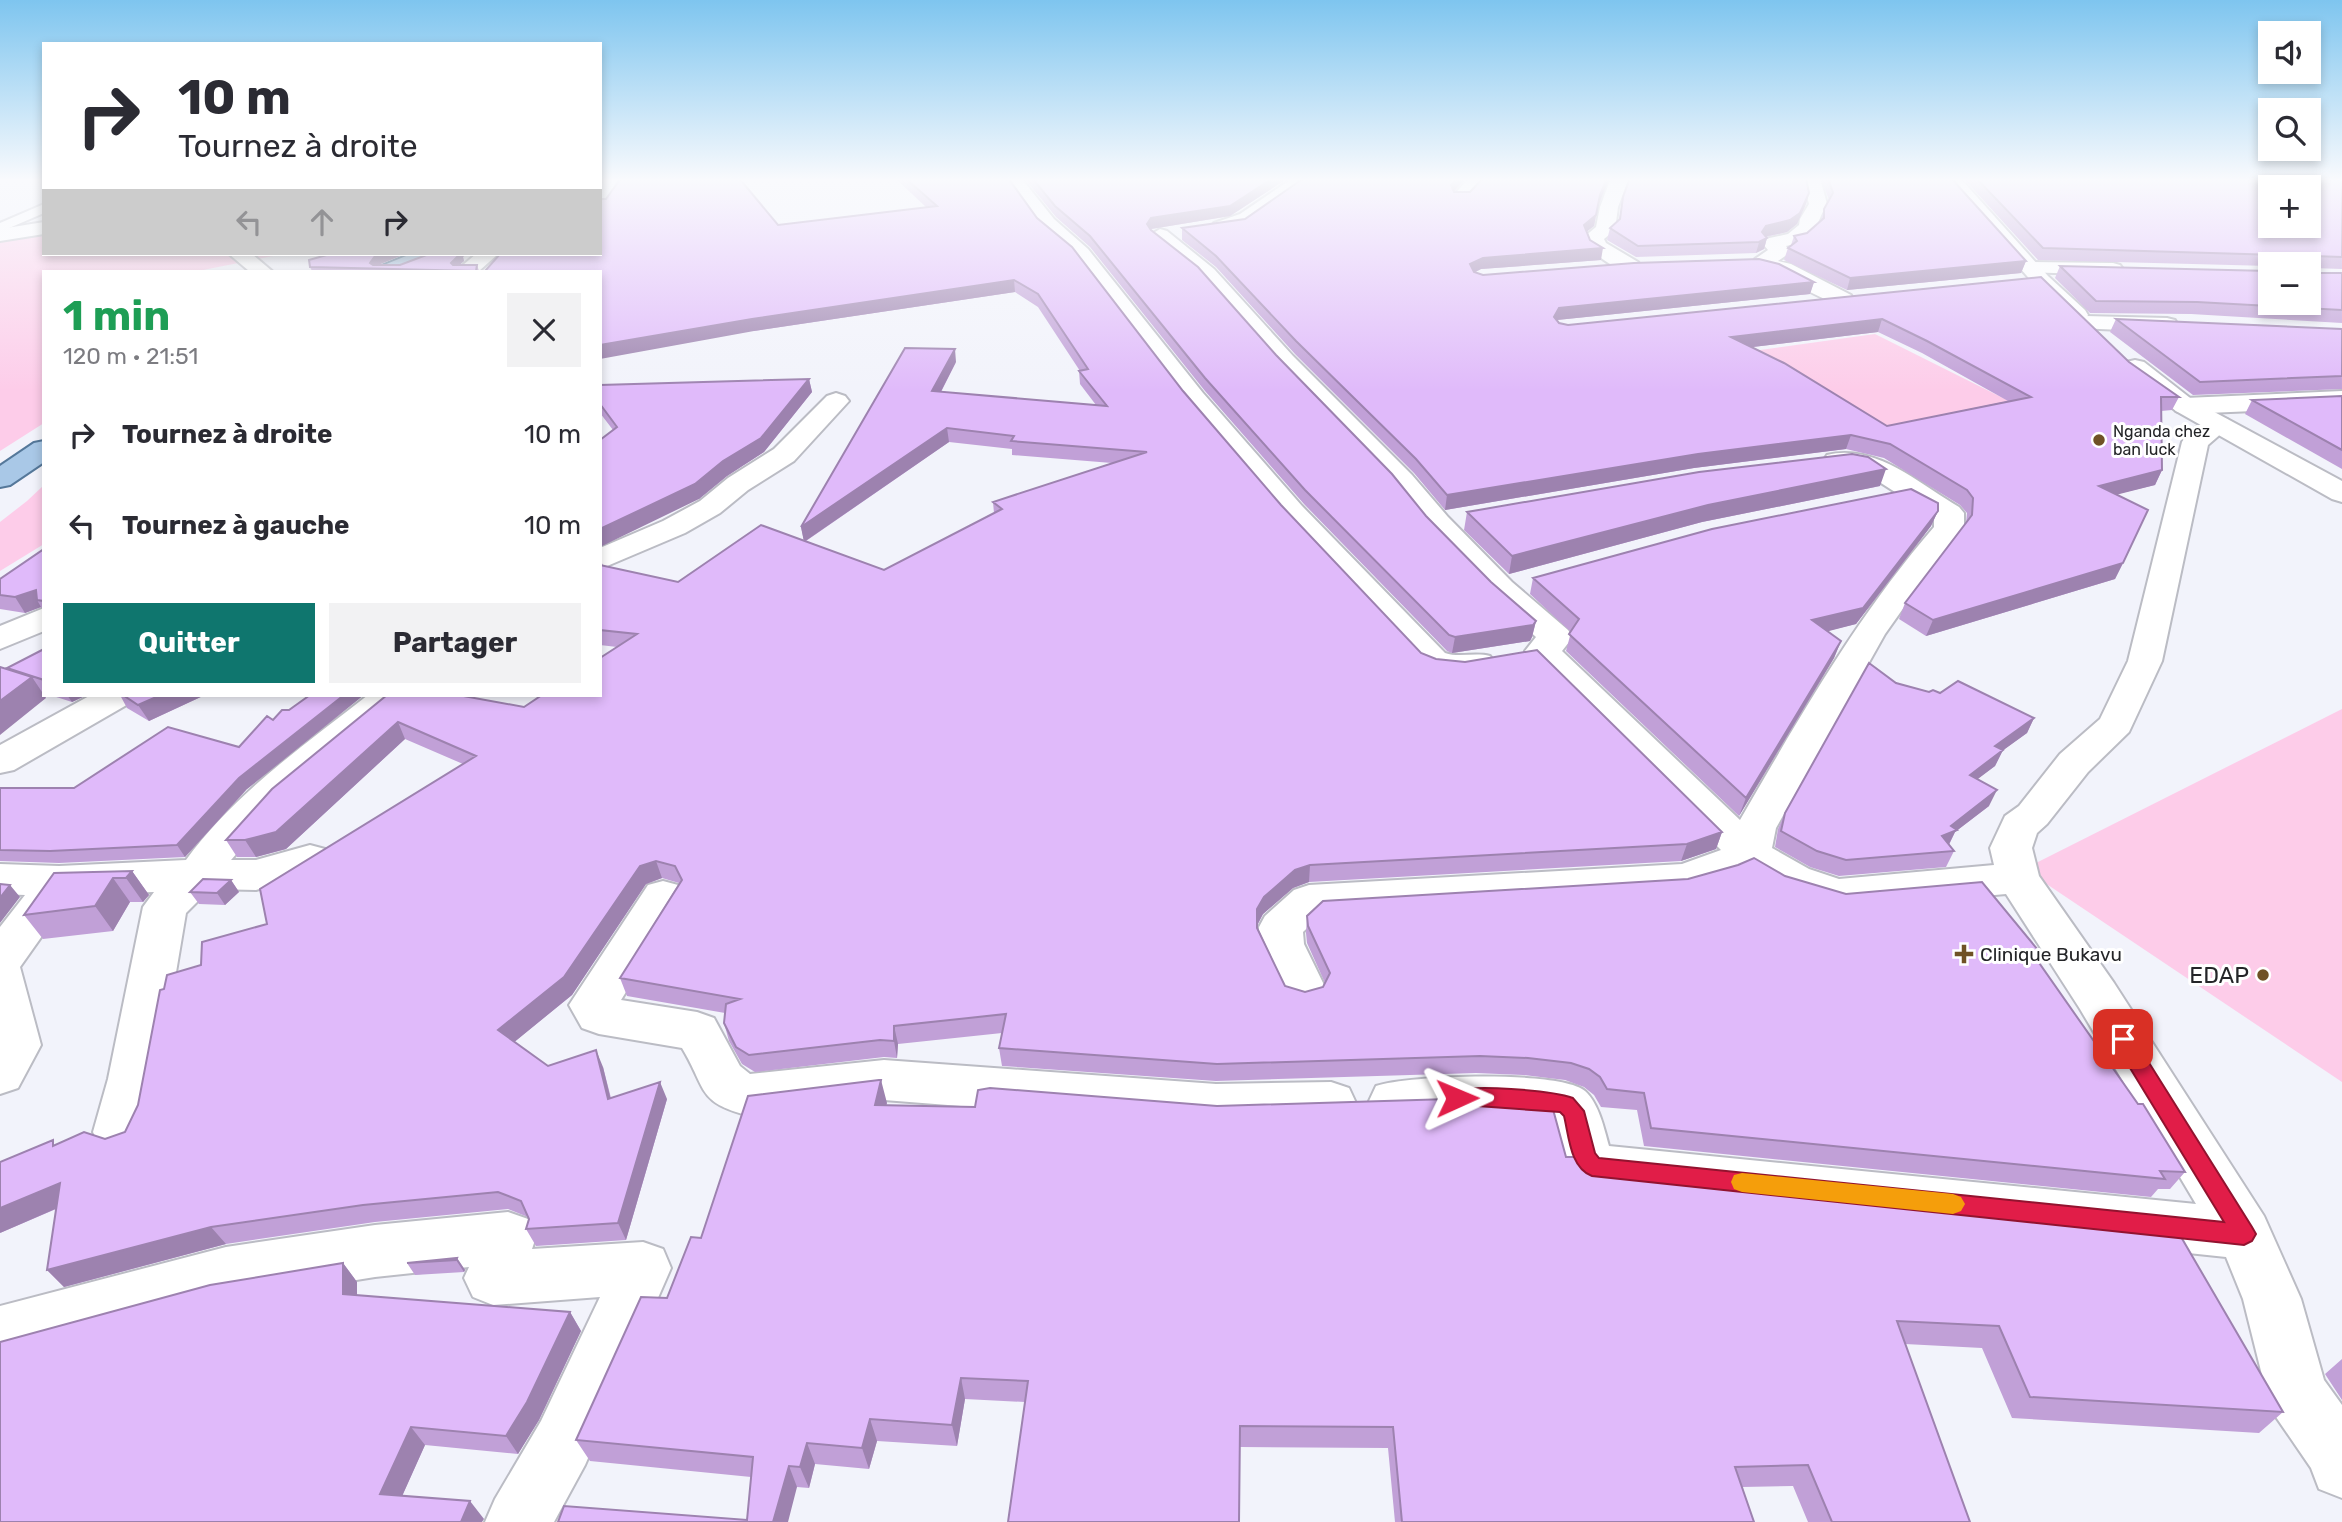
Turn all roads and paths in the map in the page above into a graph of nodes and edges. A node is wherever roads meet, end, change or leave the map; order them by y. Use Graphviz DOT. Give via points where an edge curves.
graph roads {
  1 [pos="1076,249"];
  2 [pos="1177,249"];
  3 [pos="1602,249"];
  4 [pos="1779,249"];
  5 [pos="2007,249"];
  6 [pos="242,256"];
  7 [pos="423,256"];
  8 [pos="486,256"];
  9 [pos="1744,262"];
  10 [pos="1771,264"];
  11 [pos="1657,265"];
  12 [pos="1631,266"];
  13 [pos="1593,269"];
  14 [pos="261,270"];
  15 [pos="388,270"];
  16 [pos="468,270"];
  17 [pos="2135,270"];
  18 [pos="2029,277"];
  19 [pos="1870,297"];
  20 [pos="1843,300"];
  21 [pos="1807,303"];
  22 [pos="2085,323"];
  23 [pos="2191,324"];
  24 [pos="2342,399"];
  25 [pos="836,401"];
  26 [pos="2201,415"];
  27 [pos="42,450"];
  28 [pos="1809,465"];
  29 [pos="0,479"];
  30 [pos="1910,491"];
  31 [pos="2342,493"];
  32 [pos="1870,500"];
  33 [pos="1478,517"];
  34 [pos="1437,523"];
  35 [pos="602,559"];
  36 [pos="42,619"];
  37 [pos="0,639"];
  38 [pos="1521,655"];
  39 [pos="113,697"];
  40 [pos="382,697"];
  41 [pos="0,761"];
  42 [pos="1750,854"];
  43 [pos="310,859"];
  44 [pos="198,876"];
  45 [pos="2018,878"];
  46 [pos="0,879"];
  47 [pos="59,881"];
  48 [pos="663,896"];
  49 [pos="0,960"];
  50 [pos="0,973"];
  51 [pos="1303,989"];
  52 [pos="0,1074"];
  53 [pos="120,1132"];
  54 [pos="2244,1234"];
  55 [pos="0,1335"];
  56 [pos="2342,1466"];
  57 [pos="518,1522"];
  1 -- 38 [label="street" via="1292,512 1433,660 1453,667"];
  2 -- 34 [label="street" via="1207,273"];
  3 -- 12 [label="street"];
  4 -- 10 [label="street" via="1782,252 1765,259"];
  5 -- 18 [label="street"];
  6 -- 14 [label="street"];
  7 -- 15 [label="main road"];
  8 -- 16 [label="street"];
  9 -- 10 [label="street"];
  10 -- 20 [label="street"];
  11 -- 12 [label="street"];
  12 -- 13 [label="street"];
  17 -- 18 [label="street"];
  18 -- 22 [label="street"];
  19 -- 20 [label="street"];
  20 -- 21 [label="street"];
  22 -- 23 [label="street"];
  22 -- 26 [label="street" via="2112,349"];
  24 -- 26 [label="street"];
  25 -- 35 [label="street" via="784,455 710,507"];
  26 -- 31 [label="street"];
  26 -- 45 [label="street" via="2145,661 2116,724 2074,762 2019,826 2011,848"];
  27 -- 29 [label="main road"];
  28 -- 30 [label="street" via="1860,460"];
  30 -- 32 [label="street"];
  30 -- 42 [label="street" via="1950,513 1949,528 1923,558 1839,681 1756,828"];
  33 -- 34 [label="street"];
  34 -- 38 [label="street" via="1514,585 1556,637"];
  36 -- 37 [label="street"];
  38 -- 42 [label="street"];
  39 -- 41 [label="street"];
  40 -- 44 [label="street" via="266,795"];
  42 -- 45 [label="street" via="1794,880 1839,894"];
  42 -- 51 [label="street" via="1682,879 1309,901 1281,927 1281,944"];
  43 -- 44 [label="street" via="256,875"];
  44 -- 47 [label="street"];
  44 -- 53 [label="street" via="165,907"];
  45 -- 54 [label="street"];
  46 -- 47 [label="street"];
  47 -- 49 [label="street"];
  48 -- 54 [label="street" via="593,1005 599,1015 697,1031 708,1045 721,1082 740,1094 884,1080 1216,1105 1476,1097 1523,1100 1565,1104 1574,1111 1592,1167"];
  50 -- 52 [label="street" via="17,1045"];
  54 -- 56 [label="street" via="2272,1299 2298,1395"];
  55 -- 57 [label="street" via="226,1274 508,1237 493,1278 643,1268 562,1443"];
}
